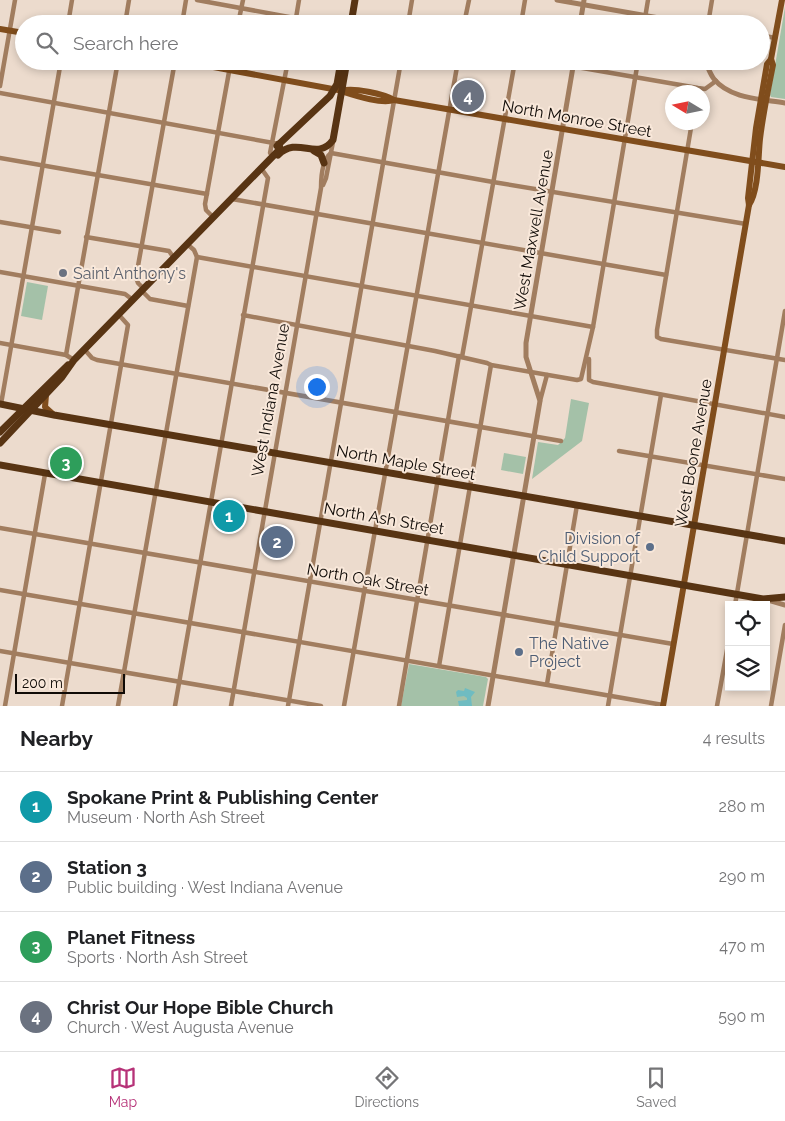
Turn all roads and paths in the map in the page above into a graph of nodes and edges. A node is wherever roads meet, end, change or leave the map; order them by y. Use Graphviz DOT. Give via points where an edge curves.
graph roads {
  1 [pos="15,0"];
  2 [pos="72,0"];
  3 [pos="129,0"];
  4 [pos="186,0"];
  5 [pos="197,0"];
  6 [pos="242,0"];
  7 [pos="299,0"];
  8 [pos="355,0"];
  9 [pos="412,0"];
  10 [pos="469,0"];
  11 [pos="525,0"];
  12 [pos="557,0"];
  13 [pos="648,0"];
  14 [pos="712,0"];
  15 [pos="782,0"];
  16 [pos="583,2"];
  17 [pos="241,8"];
  18 [pos="70,15"];
  19 [pos="126,15"];
  20 [pos="184,15"];
  21 [pos="240,15"];
  22 [pos="284,15"];
  23 [pos="296,15"];
  24 [pos="352,15"];
  25 [pos="410,15"];
  26 [pos="466,15"];
  27 [pos="522,15"];
  28 [pos="581,15"];
  29 [pos="642,15"];
  30 [pos="646,15"];
  31 [pos="710,15"];
  32 [pos="0,29"];
  33 [pos="10,31"];
  34 [pos="15,32"];
  35 [pos="770,37"];
  36 [pos="775,38"];
  37 [pos="770,60"];
  38 [pos="59,70"];
  39 [pos="116,70"];
  40 [pos="173,70"];
  41 [pos="230,70"];
  42 [pos="287,70"];
  43 [pos="340,70"];
  44 [pos="344,70"];
  45 [pos="399,70"];
  46 [pos="456,70"];
  47 [pos="513,70"];
  48 [pos="572,70"];
  49 [pos="602,70"];
  50 [pos="636,70"];
  51 [pos="710,70"];
  52 [pos="766,70"];
  53 [pos="635,77"];
  54 [pos="285,80"];
  55 [pos="716,81"];
  56 [pos="673,85"];
  57 [pos="710,85"];
  58 [pos="0,86"];
  59 [pos="338,90"];
  60 [pos="0,93"];
  61 [pos="764,99"];
  62 [pos="394,100"];
  63 [pos="53,103"];
  64 [pos="785,103"];
  65 [pos="449,109"];
  66 [pos="109,113"];
  67 [pos="504,119"];
  68 [pos="164,122"];
  69 [pos="562,129"];
  70 [pos="691,130"];
  71 [pos="218,132"];
  72 [pos="291,133"];
  73 [pos="333,140"];
  74 [pos="625,140"];
  75 [pos="276,143"];
  76 [pos="304,148"];
  77 [pos="687,150"];
  78 [pos="331,153"];
  79 [pos="272,157"];
  80 [pos="0,158"];
  81 [pos="383,162"];
  82 [pos="755,162"];
  83 [pos="324,163"];
  84 [pos="43,165"];
  85 [pos="785,167"];
  86 [pos="261,168"];
  87 [pos="438,172"];
  88 [pos="98,175"];
  89 [pos="493,182"];
  90 [pos="152,185"];
  91 [pos="321,188"];
  92 [pos="552,192"];
  93 [pos="207,194"];
  94 [pos="231,199"];
  95 [pos="614,203"];
  96 [pos="263,205"];
  97 [pos="677,213"];
  98 [pos="317,214"];
  99 [pos="213,217"];
  100 [pos="0,222"];
  101 [pos="372,224"];
  102 [pos="746,224"];
  103 [pos="32,227"];
  104 [pos="59,232"];
  105 [pos="427,234"];
  106 [pos="86,237"];
  107 [pos="187,244"];
  108 [pos="482,244"];
  109 [pos="141,247"];
  110 [pos="542,254"];
  111 [pos="197,257"];
  112 [pos="174,258"];
  113 [pos="604,264"];
  114 [pos="252,267"];
  115 [pos="0,272"];
  116 [pos="666,275"];
  117 [pos="23,276"];
  118 [pos="306,277"];
  119 [pos="78,286"];
  120 [pos="361,287"];
  121 [pos="143,290"];
  122 [pos="416,296"];
  123 [pos="133,300"];
  124 [pos="188,306"];
  125 [pos="471,306"];
  126 [pos="785,311"];
  127 [pos="120,314"];
  128 [pos="243,315"];
  129 [pos="531,317"];
  130 [pos="297,325"];
  131 [pos="593,327"];
  132 [pos="352,336"];
  133 [pos="0,343"];
  134 [pos="11,345"];
  135 [pos="407,346"];
  136 [pos="724,349"];
  137 [pos="85,350"];
  138 [pos="589,350"];
  139 [pos="66,355"];
  140 [pos="460,357"];
  141 [pos="777,358"];
  142 [pos="74,360"];
  143 [pos="785,360"];
  144 [pos="121,364"];
  145 [pos="491,366"];
  146 [pos="531,372"];
  147 [pos="176,373"];
  148 [pos="547,375"];
  149 [pos="231,383"];
  150 [pos="285,392"];
  151 [pos="46,395"];
  152 [pos="661,395"];
  153 [pos="540,401"];
  154 [pos="341,402"];
  155 [pos="0,404"];
  156 [pos="715,405"];
  157 [pos="23,409"];
  158 [pos="31,411"];
  159 [pos="395,412"];
  160 [pos="768,414"];
  161 [pos="54,415"];
  162 [pos="785,417"];
  163 [pos="448,420"];
  164 [pos="111,424"];
  165 [pos="481,426"];
  166 [pos="0,432"];
  167 [pos="166,434"];
  168 [pos="534,436"];
  169 [pos="561,441"];
  170 [pos="0,443"];
  171 [pos="220,444"];
  172 [pos="619,451"];
  173 [pos="275,453"];
  174 [pos="651,457"];
  175 [pos="330,462"];
  176 [pos="704,466"];
  177 [pos="2,467"];
  178 [pos="385,472"];
  179 [pos="45,474"];
  180 [pos="758,475"];
  181 [pos="785,479"];
  182 [pos="437,481"];
  183 [pos="100,483"];
  184 [pos="470,487"];
  185 [pos="155,493"];
  186 [pos="524,496"];
  187 [pos="210,502"];
  188 [pos="577,505"];
  189 [pos="265,512"];
  190 [pos="641,516"];
  191 [pos="320,521"];
  192 [pos="694,525"];
  193 [pos="0,528"];
  194 [pos="375,531"];
  195 [pos="35,534"];
  196 [pos="747,534"];
  197 [pos="428,540"];
  198 [pos="785,541"];
  199 [pos="90,543"];
  200 [pos="460,546"];
  201 [pos="145,553"];
  202 [pos="514,555"];
  203 [pos="199,562"];
  204 [pos="567,564"];
  205 [pos="254,572"];
  206 [pos="630,575"];
  207 [pos="310,581"];
  208 [pos="684,585"];
  209 [pos="0,590"];
  210 [pos="364,591"];
  211 [pos="25,594"];
  212 [pos="736,594"];
  213 [pos="785,597"];
  214 [pos="763,599"];
  215 [pos="417,600"];
  216 [pos="735,601"];
  217 [pos="80,603"];
  218 [pos="785,605"];
  219 [pos="449,606"];
  220 [pos="134,612"];
  221 [pos="504,615"];
  222 [pos="189,622"];
  223 [pos="557,624"];
  224 [pos="785,625"];
  225 [pos="244,632"];
  226 [pos="620,635"];
  227 [pos="299,641"];
  228 [pos="673,644"];
  229 [pos="728,646"];
  230 [pos="0,651"];
  231 [pos="354,651"];
  232 [pos="14,653"];
  233 [pos="407,660"];
  234 [pos="779,662"];
  235 [pos="69,663"];
  236 [pos="785,663"];
  237 [pos="439,666"];
  238 [pos="124,672"];
  239 [pos="493,675"];
  240 [pos="179,682"];
  241 [pos="547,684"];
  242 [pos="234,691"];
  243 [pos="610,695"];
  244 [pos="289,703"];
  245 [pos="663,705"];
  246 [pos="5,706"];
  247 [pos="62,706"];
  248 [pos="118,706"];
  249 [pos="175,706"];
  250 [pos="231,706"];
  251 [pos="321,706"];
  252 [pos="344,706"];
  253 [pos="399,706"];
  254 [pos="488,706"];
  255 [pos="608,706"];
  256 [pos="717,706"];
  257 [pos="771,706"];
  1 -- 33 [label="street"];
  2 -- 18 [label="street"];
  3 -- 19 [label="street"];
  4 -- 20 [label="street"];
  5 -- 17 [label="street"];
  6 -- 17 [label="street"];
  7 -- 23 [label="street"];
  8 -- 24 [label="main road"];
  9 -- 25 [label="street"];
  10 -- 26 [label="street"];
  11 -- 27 [label="street"];
  12 -- 16 [label="street"];
  13 -- 30 [label="street"];
  14 -- 31 [label="street"];
  15 -- 36 [label="main road, West Boone Avenue"];
  16 -- 28 [label="street"];
  16 -- 29 [label="street"];
  17 -- 21 [label="street"];
  17 -- 22 [label="street"];
  32 -- 33 [label="main road"];
  33 -- 34 [label="main road"];
  33 -- 58 [label="street"];
  35 -- 36 [label="street"];
  36 -- 37 [label="main road, West Boone Avenue"];
  38 -- 63 [label="street"];
  39 -- 66 [label="street"];
  40 -- 68 [label="street"];
  41 -- 54 [label="main road, North Monroe Street"];
  41 -- 71 [label="street"];
  42 -- 54 [label="street"];
  43 -- 59 [label="main road, West Indiana Avenue"];
  44 -- 59 [label="main road, West Indiana Avenue"];
  45 -- 62 [label="street"];
  46 -- 65 [label="street"];
  47 -- 67 [label="street"];
  48 -- 69 [label="street, West Maxwell Avenue"];
  49 -- 53 [label="street"];
  50 -- 53 [label="street"];
  51 -- 55 [label="street"];
  52 -- 61 [label="main road, West Boone Avenue"];
  53 -- 56 [label="street"];
  53 -- 74 [label="street"];
  54 -- 59 [label="main road, North Monroe Street"];
  54 -- 75 [label="street"];
  55 -- 57 [label="street"];
  55 -- 61 [label="street" via="738,94"];
  59 -- 62 [label="main road, North Monroe Street" via="389,102"];
  59 -- 72 [label="main road"];
  59 -- 73 [label="main road, West Indiana Avenue"];
  60 -- 63 [label="street"];
  61 -- 64 [label="street"];
  61 -- 82 [label="main road, West Boone Avenue"];
  62 -- 65 [label="main road, North Monroe Street"];
  62 -- 81 [label="street"];
  63 -- 66 [label="street"];
  63 -- 84 [label="street"];
  65 -- 67 [label="main road, North Monroe Street"];
  65 -- 87 [label="street"];
  66 -- 68 [label="street"];
  66 -- 88 [label="street"];
  67 -- 69 [label="main road, North Monroe Street"];
  67 -- 89 [label="street"];
  68 -- 71 [label="street"];
  68 -- 90 [label="street"];
  69 -- 74 [label="main road, North Monroe Street"];
  69 -- 92 [label="street, West Maxwell Avenue"];
  70 -- 77 [label="street"];
  71 -- 75 [label="street"];
  71 -- 93 [label="street"];
  72 -- 75 [label="main road"];
  72 -- 76 [label="main road" via="292,140"];
  73 -- 76 [label="main road" via="322,149"];
  73 -- 78 [label="street, West Indiana Avenue"];
  74 -- 77 [label="main road, North Monroe Street"];
  74 -- 95 [label="street"];
  75 -- 79 [label="main road" via="280,149"];
  76 -- 79 [label="main road" via="288,148"];
  76 -- 83 [label="main road" via="321,155"];
  77 -- 82 [label="main road, North Monroe Street"];
  77 -- 97 [label="street"];
  78 -- 81 [label="street"];
  78 -- 83 [label="street, West Indiana Avenue"];
  78 -- 91 [label="street, West Indiana Avenue"];
  79 -- 86 [label="main road"];
  80 -- 84 [label="street"];
  81 -- 87 [label="street"];
  81 -- 101 [label="street"];
  82 -- 85 [label="main road, North Monroe Street"];
  82 -- 102 [label="main road, West Boone Avenue"];
  83 -- 91 [label="street, West Indiana Avenue"];
  84 -- 88 [label="street"];
  84 -- 103 [label="street"];
  86 -- 94 [label="main road"];
  86 -- 96 [label="street" via="268,178"];
  87 -- 89 [label="street"];
  87 -- 105 [label="street"];
  88 -- 90 [label="street"];
  88 -- 106 [label="street"];
  89 -- 92 [label="street"];
  89 -- 108 [label="street"];
  90 -- 93 [label="street"];
  90 -- 109 [label="street"];
  91 -- 98 [label="street, West Indiana Avenue"];
  92 -- 95 [label="street"];
  92 -- 110 [label="street, West Maxwell Avenue"];
  93 -- 99 [label="street" via="206,210"];
  94 -- 96 [label="street"];
  94 -- 99 [label="main road"];
  95 -- 97 [label="street"];
  95 -- 113 [label="street"];
  96 -- 98 [label="street"];
  96 -- 114 [label="street"];
  97 -- 102 [label="street"];
  97 -- 116 [label="street"];
  98 -- 101 [label="street"];
  98 -- 118 [label="street, West Indiana Avenue"];
  99 -- 107 [label="main road"];
  100 -- 103 [label="street"];
  101 -- 105 [label="street"];
  101 -- 120 [label="street"];
  102 -- 136 [label="main road, West Boone Avenue"];
  103 -- 104 [label="street"];
  103 -- 117 [label="street"];
  105 -- 108 [label="street"];
  105 -- 122 [label="street"];
  106 -- 109 [label="street"];
  106 -- 119 [label="street"];
  107 -- 111 [label="street"];
  107 -- 112 [label="main road"];
  108 -- 110 [label="street"];
  108 -- 125 [label="street"];
  109 -- 112 [label="street" via="168,251"];
  109 -- 121 [label="street" via="136,277"];
  110 -- 113 [label="street"];
  110 -- 129 [label="street, West Maxwell Avenue"];
  111 -- 114 [label="street"];
  111 -- 124 [label="street"];
  112 -- 121 [label="main road"];
  113 -- 116 [label="street"];
  113 -- 131 [label="street"];
  114 -- 118 [label="street"];
  114 -- 128 [label="street"];
  115 -- 117 [label="street"];
  116 -- 136 [label="street" via="658,337"];
  117 -- 119 [label="street"];
  117 -- 134 [label="street"];
  118 -- 120 [label="street"];
  118 -- 130 [label="street, West Indiana Avenue"];
  119 -- 123 [label="street" via="125,294"];
  119 -- 139 [label="street"];
  120 -- 122 [label="street"];
  120 -- 132 [label="street"];
  121 -- 123 [label="main road"];
  121 -- 124 [label="street" via="150,299"];
  122 -- 125 [label="street"];
  122 -- 135 [label="street"];
  123 -- 127 [label="main road"];
  124 -- 147 [label="street"];
  125 -- 129 [label="street"];
  125 -- 140 [label="street"];
  126 -- 141 [label="street"];
  127 -- 137 [label="main road"];
  127 -- 144 [label="street" via="128,325"];
  128 -- 130 [label="street"];
  128 -- 149 [label="street"];
  129 -- 131 [label="street"];
  129 -- 146 [label="street, West Maxwell Avenue" via="526,343"];
  130 -- 132 [label="street"];
  130 -- 150 [label="street, West Indiana Avenue"];
  131 -- 138 [label="street"];
  132 -- 135 [label="street"];
  132 -- 154 [label="street"];
  133 -- 134 [label="street"];
  134 -- 139 [label="street"];
  134 -- 155 [label="street"];
  135 -- 140 [label="street"];
  135 -- 159 [label="street"];
  136 -- 141 [label="street"];
  136 -- 156 [label="main road, West Boone Avenue"];
  137 -- 142 [label="main road"];
  137 -- 144 [label="street" via="94,359"];
  138 -- 148 [label="street" via="581,379"];
  138 -- 152 [label="street" via="589,380"];
  139 -- 142 [label="street"];
  140 -- 145 [label="street"];
  140 -- 163 [label="street"];
  141 -- 143 [label="street"];
  141 -- 160 [label="street"];
  142 -- 151 [label="main road"];
  142 -- 157 [label="main road"];
  144 -- 147 [label="street"];
  144 -- 164 [label="street"];
  145 -- 146 [label="street"];
  145 -- 165 [label="street"];
  146 -- 148 [label="street"];
  146 -- 153 [label="street, West Maxwell Avenue"];
  147 -- 149 [label="street"];
  147 -- 167 [label="street"];
  148 -- 153 [label="street, West Maxwell Avenue"];
  149 -- 150 [label="street"];
  149 -- 171 [label="street"];
  150 -- 154 [label="street"];
  150 -- 173 [label="street, West Indiana Avenue"];
  151 -- 158 [label="main road"];
  151 -- 161 [label="main road" via="45,407"];
  152 -- 156 [label="street"];
  152 -- 174 [label="street"];
  153 -- 168 [label="street, West Maxwell Avenue"];
  154 -- 159 [label="street"];
  154 -- 175 [label="street"];
  155 -- 157 [label="main road, North Maple Street"];
  156 -- 160 [label="street"];
  156 -- 176 [label="main road, West Boone Avenue"];
  157 -- 158 [label="main road, North Maple Street"];
  157 -- 166 [label="main road"];
  158 -- 161 [label="main road, North Maple Street"];
  158 -- 170 [label="main road"];
  159 -- 163 [label="street"];
  159 -- 178 [label="street"];
  160 -- 162 [label="street"];
  160 -- 180 [label="street"];
  161 -- 164 [label="main road, North Maple Street"];
  163 -- 165 [label="street"];
  163 -- 182 [label="street"];
  164 -- 167 [label="main road, North Maple Street"];
  164 -- 183 [label="street"];
  165 -- 168 [label="street"];
  165 -- 184 [label="street"];
  167 -- 171 [label="main road, North Maple Street"];
  167 -- 185 [label="street"];
  168 -- 169 [label="street"];
  168 -- 186 [label="street, West Maxwell Avenue"];
  171 -- 173 [label="main road, North Maple Street"];
  171 -- 187 [label="street"];
  172 -- 174 [label="street"];
  173 -- 175 [label="main road, North Maple Street"];
  173 -- 189 [label="street, West Indiana Avenue"];
  174 -- 176 [label="street"];
  174 -- 190 [label="street"];
  175 -- 178 [label="main road, North Maple Street"];
  175 -- 191 [label="street"];
  176 -- 180 [label="street"];
  176 -- 192 [label="main road, West Boone Avenue"];
  177 -- 179 [label="main road, North Ash Street"];
  178 -- 182 [label="main road, North Maple Street"];
  178 -- 194 [label="street"];
  179 -- 183 [label="main road, North Ash Street"];
  179 -- 195 [label="street"];
  180 -- 181 [label="street"];
  180 -- 196 [label="street"];
  182 -- 184 [label="main road, North Maple Street"];
  182 -- 197 [label="street"];
  183 -- 185 [label="main road, North Ash Street"];
  183 -- 199 [label="street"];
  184 -- 186 [label="main road, North Maple Street"];
  184 -- 200 [label="street"];
  185 -- 187 [label="main road, North Ash Street"];
  185 -- 201 [label="street"];
  186 -- 188 [label="main road, North Maple Street"];
  186 -- 202 [label="street, West Maxwell Avenue"];
  187 -- 189 [label="main road, North Ash Street"];
  187 -- 203 [label="street"];
  188 -- 190 [label="main road, North Maple Street"];
  188 -- 204 [label="street"];
  189 -- 191 [label="main road, North Ash Street"];
  189 -- 205 [label="street, West Indiana Avenue"];
  190 -- 192 [label="main road, North Maple Street"];
  190 -- 206 [label="street"];
  191 -- 194 [label="main road, North Ash Street"];
  191 -- 207 [label="street"];
  192 -- 196 [label="main road, North Maple Street"];
  192 -- 208 [label="main road, West Boone Avenue"];
  193 -- 195 [label="street, North Oak Street"];
  194 -- 197 [label="main road, North Ash Street"];
  194 -- 210 [label="street"];
  195 -- 199 [label="street, North Oak Street"];
  195 -- 211 [label="street"];
  196 -- 198 [label="main road, North Maple Street"];
  196 -- 212 [label="street"];
  197 -- 200 [label="main road, North Ash Street"];
  197 -- 215 [label="street"];
  199 -- 201 [label="street, North Oak Street"];
  199 -- 217 [label="street"];
  200 -- 202 [label="main road, North Ash Street"];
  200 -- 219 [label="street"];
  201 -- 203 [label="street, North Oak Street"];
  201 -- 220 [label="street"];
  202 -- 204 [label="main road, North Ash Street"];
  202 -- 221 [label="street, West Maxwell Avenue"];
  203 -- 205 [label="street, North Oak Street"];
  203 -- 222 [label="street"];
  204 -- 206 [label="main road, North Ash Street"];
  204 -- 223 [label="street"];
  205 -- 207 [label="street, North Oak Street"];
  205 -- 225 [label="street, West Indiana Avenue"];
  206 -- 208 [label="main road, North Ash Street"];
  206 -- 226 [label="street"];
  207 -- 210 [label="street, North Oak Street"];
  207 -- 227 [label="street"];
  208 -- 212 [label="main road, North Ash Street"];
  208 -- 228 [label="main road, West Boone Avenue"];
  209 -- 211 [label="street"];
  210 -- 215 [label="street, North Oak Street"];
  210 -- 231 [label="street"];
  211 -- 217 [label="street"];
  211 -- 232 [label="street"];
  212 -- 214 [label="main road, North Ash Street"];
  212 -- 216 [label="street"];
  213 -- 214 [label="main road, North Ash Street"];
  214 -- 218 [label="street, North Ash Street"];
  215 -- 219 [label="street, North Oak Street"];
  215 -- 233 [label="street"];
  217 -- 220 [label="street"];
  217 -- 235 [label="street"];
  219 -- 221 [label="street, North Oak Street"];
  219 -- 237 [label="street"];
  220 -- 222 [label="street"];
  220 -- 238 [label="street"];
  221 -- 223 [label="street, North Oak Street"];
  221 -- 239 [label="street, West Maxwell Avenue"];
  222 -- 225 [label="street"];
  222 -- 240 [label="street"];
  223 -- 226 [label="street, North Oak Street"];
  223 -- 241 [label="street"];
  224 -- 234 [label="street"];
  225 -- 227 [label="street"];
  225 -- 242 [label="street, West Indiana Avenue"];
  226 -- 228 [label="street, North Oak Street"];
  226 -- 243 [label="street"];
  227 -- 231 [label="street"];
  227 -- 244 [label="street"];
  228 -- 245 [label="main road, West Boone Avenue"];
  229 -- 256 [label="street"];
  230 -- 232 [label="street"];
  231 -- 233 [label="street"];
  231 -- 252 [label="street"];
  232 -- 235 [label="street"];
  232 -- 246 [label="street"];
  233 -- 237 [label="street"];
  233 -- 253 [label="street"];
  234 -- 236 [label="street"];
  234 -- 257 [label="street"];
  235 -- 238 [label="street"];
  235 -- 247 [label="street"];
  237 -- 239 [label="street"];
  238 -- 240 [label="street"];
  238 -- 248 [label="street"];
  239 -- 241 [label="street"];
  239 -- 254 [label="street, West Maxwell Avenue"];
  240 -- 242 [label="street"];
  240 -- 249 [label="street"];
  241 -- 243 [label="street"];
  242 -- 244 [label="street"];
  242 -- 250 [label="street, West Indiana Avenue"];
  243 -- 245 [label="street"];
  243 -- 255 [label="street"];
  244 -- 251 [label="street"];
}
